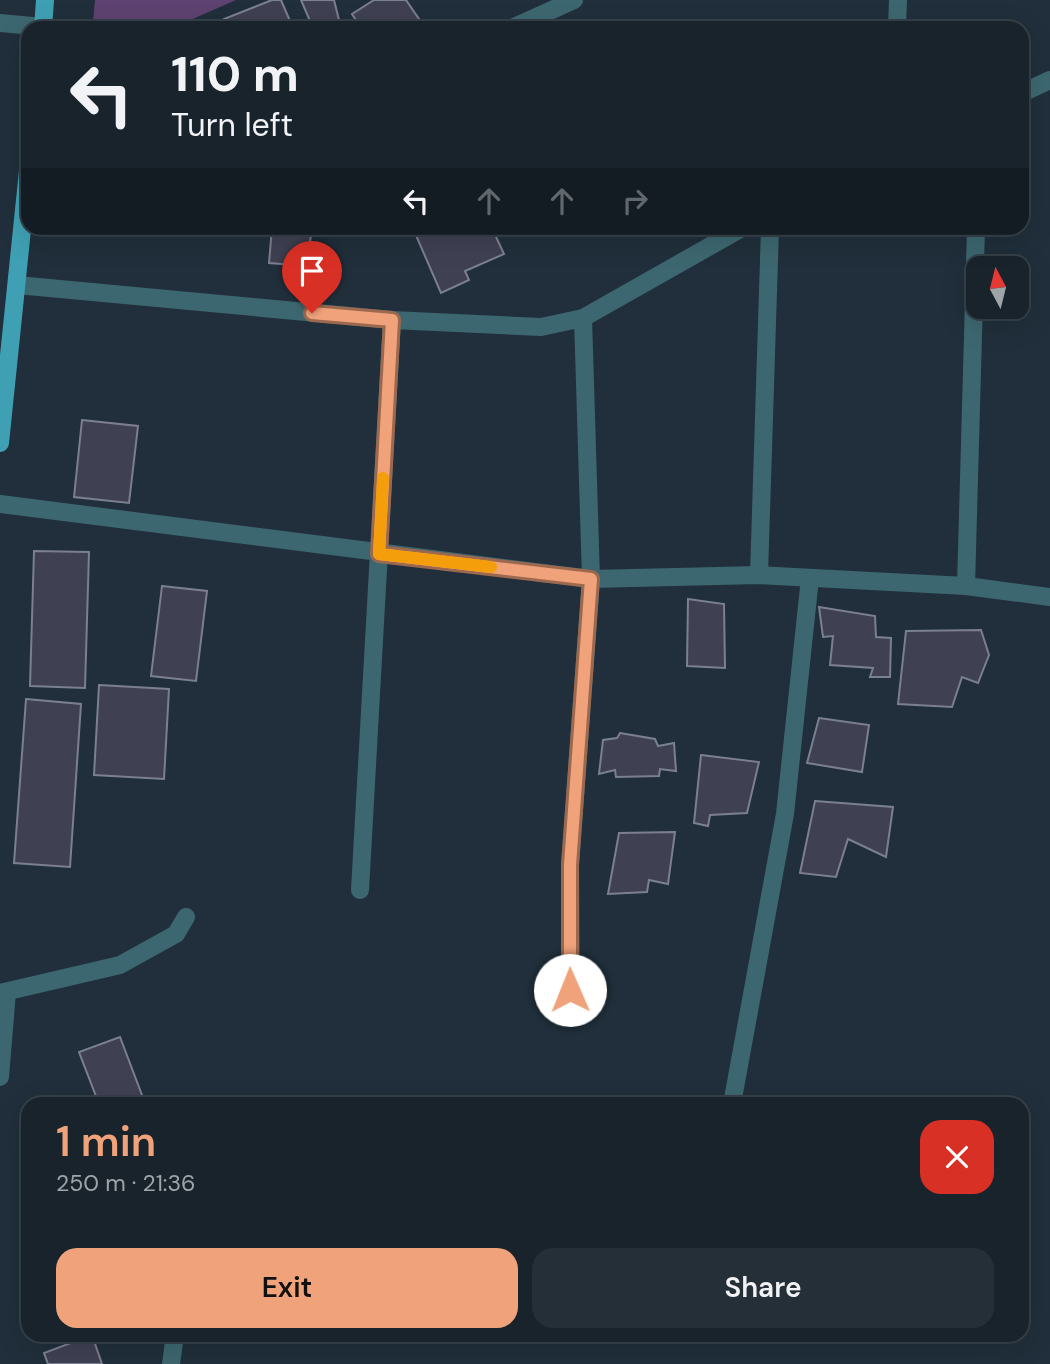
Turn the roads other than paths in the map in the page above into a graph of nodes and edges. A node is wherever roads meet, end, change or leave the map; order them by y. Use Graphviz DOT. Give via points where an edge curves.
graph roads {
  1 [pos="46,0"];
  2 [pos="574,0"];
  3 [pos="898,0"];
  4 [pos="44,21"];
  5 [pos="528,21"];
  6 [pos="897,21"];
  7 [pos="0,23"];
  8 [pos="21,25"];
  9 [pos="1050,80"];
  10 [pos="1029,90"];
  11 [pos="24,235"];
  12 [pos="730,235"];
  13 [pos="770,235"];
  14 [pos="976,235"];
  15 [pos="17,285"];
  16 [pos="583,318"];
  17 [pos="392,320"];
  18 [pos="0,443"];
  19 [pos="0,504"];
  20 [pos="379,554"];
  21 [pos="759,575"];
  22 [pos="810,578"];
  23 [pos="591,579"];
  24 [pos="965,586"];
  25 [pos="1050,597"];
  26 [pos="360,890"];
  27 [pos="187,917"];
  28 [pos="3,992"];
  29 [pos="571,1017"];
  30 [pos="0,1077"];
  31 [pos="733,1097"];
  32 [pos="174,1342"];
  33 [pos="172,1364"];
  1 -- 4 [label="main road"];
  2 -- 5 [label="street"];
  3 -- 6 [label="street"];
  7 -- 8 [label="street"];
  9 -- 10 [label="street"];
  11 -- 15 [label="main road"];
  12 -- 16 [label="street"];
  13 -- 21 [label="street"];
  14 -- 24 [label="street"];
  15 -- 17 [label="street"];
  15 -- 18 [label="main road"];
  16 -- 17 [label="street" via="541,327"];
  16 -- 23 [label="street"];
  17 -- 20 [label="street"];
  19 -- 20 [label="street"];
  20 -- 23 [label="street"];
  20 -- 26 [label="street"];
  21 -- 22 [label="street"];
  21 -- 23 [label="street"];
  22 -- 24 [label="street"];
  22 -- 31 [label="street" via="783,826"];
  23 -- 29 [label="street" via="570,865"];
  24 -- 25 [label="street"];
  27 -- 28 [label="street" via="176,934 120,965"];
  28 -- 30 [label="street"];
  32 -- 33 [label="street"];
}
